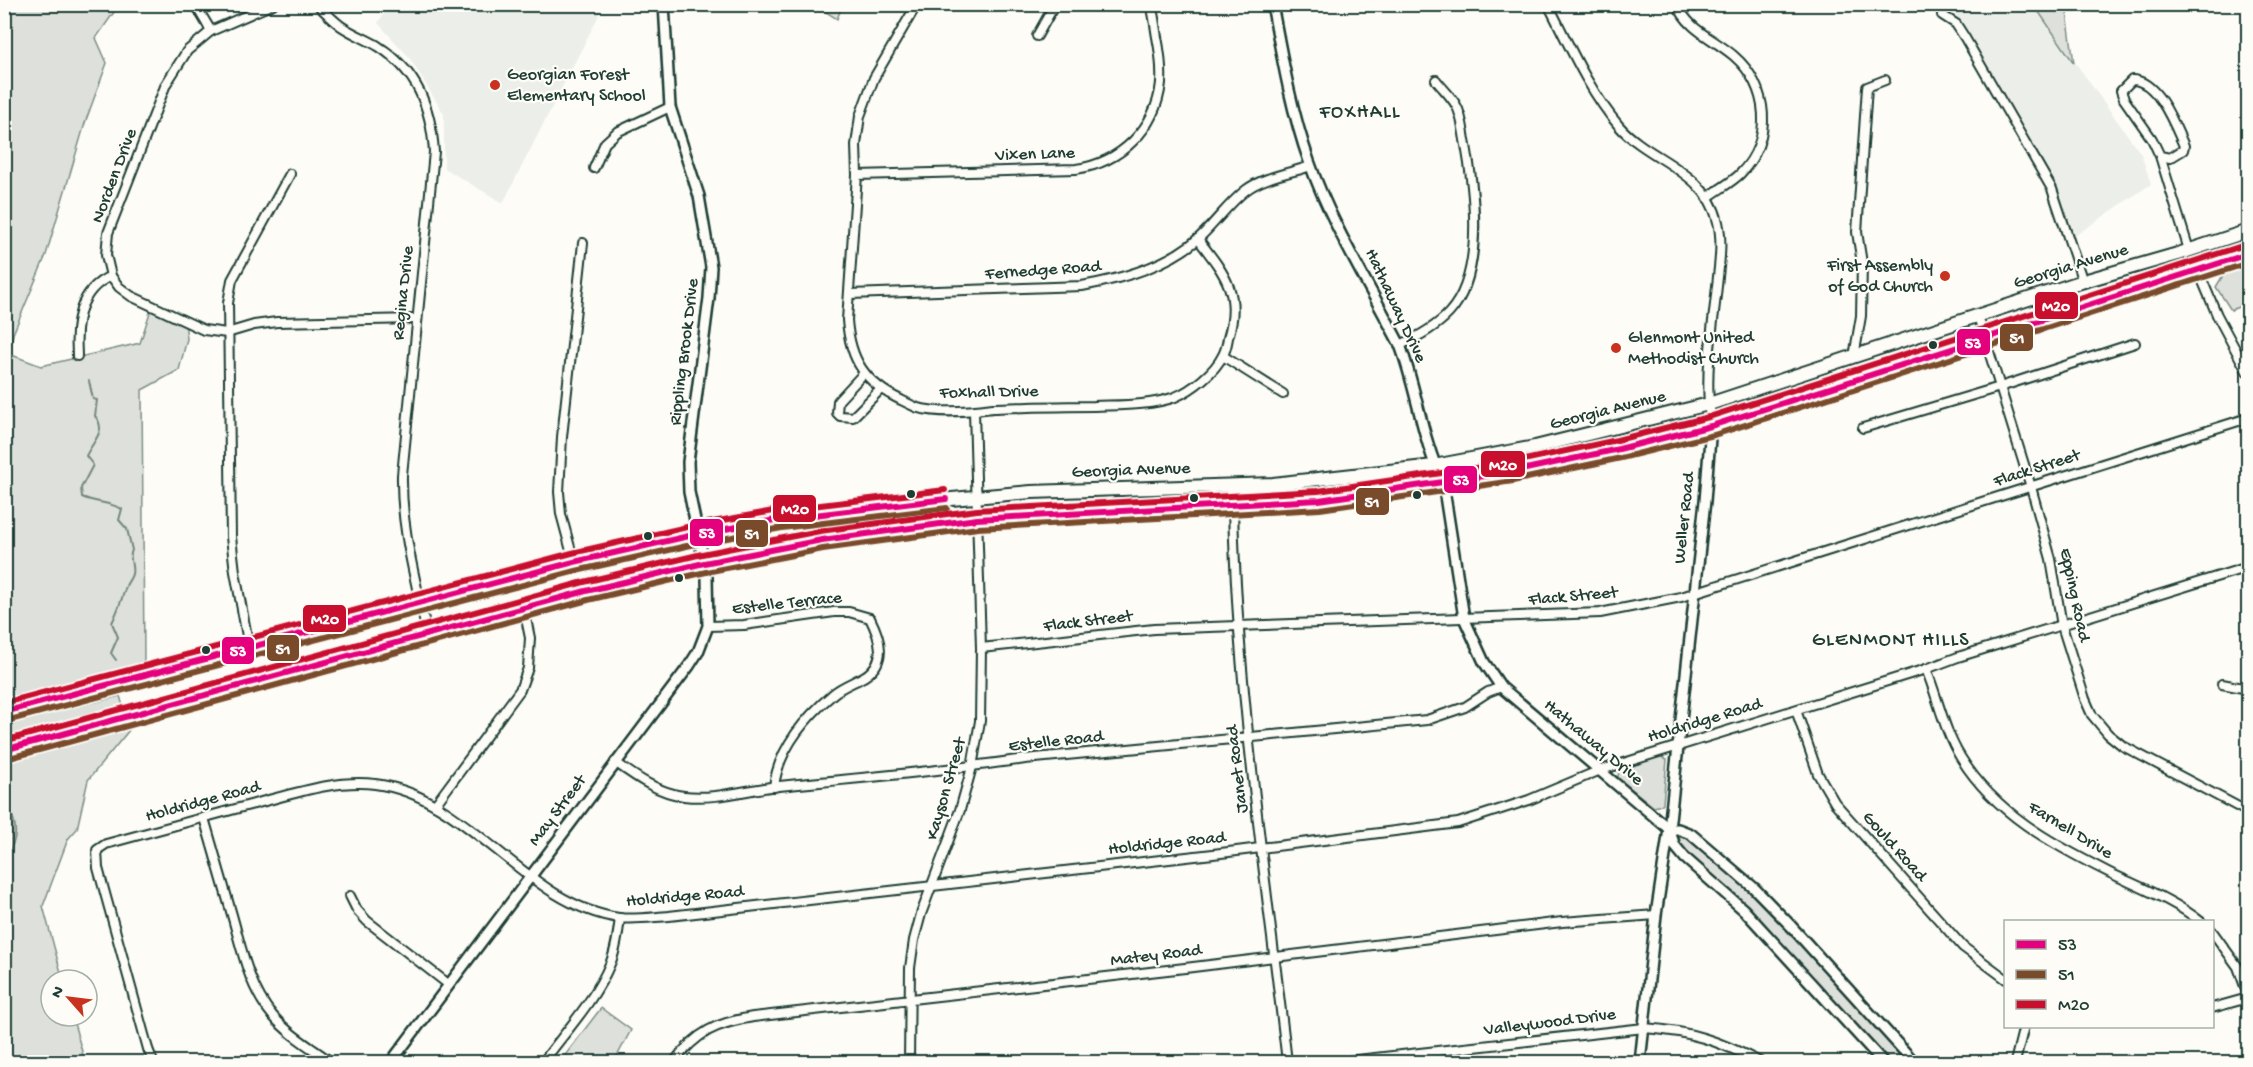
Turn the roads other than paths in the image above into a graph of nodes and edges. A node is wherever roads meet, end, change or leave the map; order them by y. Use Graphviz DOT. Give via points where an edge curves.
graph roads {
  1 [pos="195,4"];
  2 [pos="273,4"];
  3 [pos="317,4"];
  4 [pos="664,4"];
  5 [pos="917,4"];
  6 [pos="1055,4"];
  7 [pos="1151,4"];
  8 [pos="1272,4"];
  9 [pos="1548,4"];
  10 [pos="1677,4"];
  11 [pos="1942,15"];
  12 [pos="210,31"];
  13 [pos="1037,36"];
  14 [pos="1436,80"];
  15 [pos="1885,80"];
  16 [pos="670,107"];
  17 [pos="2160,156"];
  18 [pos="1311,166"];
  19 [pos="594,168"];
  20 [pos="290,174"];
  21 [pos="856,175"];
  22 [pos="1707,198"];
  23 [pos="2248,231"];
  24 [pos="1198,239"];
  25 [pos="583,243"];
  26 [pos="2188,250"];
  27 [pos="2248,254"];
  28 [pos="2198,270"];
  29 [pos="111,276"];
  30 [pos="2083,282"];
  31 [pos="850,294"];
  32 [pos="1978,316"];
  33 [pos="416,319"];
  34 [pos="227,333"];
  35 [pos="1984,338"];
  36 [pos="2135,343"];
  37 [pos="1400,345"];
  38 [pos="77,356"];
  39 [pos="1223,356"];
  40 [pos="1854,357"];
  41 [pos="864,373"];
  42 [pos="2248,373"];
  43 [pos="2000,387"];
  44 [pos="881,389"];
  45 [pos="1283,394"];
  46 [pos="1709,404"];
  47 [pos="974,411"];
  48 [pos="2248,418"];
  49 [pos="1712,426"];
  50 [pos="1863,428"];
  51 [pos="1434,466"];
  52 [pos="1443,483"];
  53 [pos="2031,487"];
  54 [pos="977,496"];
  55 [pos="1233,507"];
  56 [pos="977,519"];
  57 [pos="698,534"];
  58 [pos="574,562"];
  59 [pos="704,563"];
  60 [pos="2248,567"];
  61 [pos="1694,592"];
  62 [pos="421,603"];
  63 [pos="524,609"];
  64 [pos="1464,618"];
  65 [pos="708,626"];
  66 [pos="2062,626"];
  67 [pos="1238,627"];
  68 [pos="427,634"];
  69 [pos="249,648"];
  70 [pos="981,648"];
  71 [pos="1926,669"];
  72 [pos="2222,684"];
  73 [pos="1501,687"];
  74 [pos="2248,689"];
  75 [pos="1796,710"];
  76 [pos="4,712"];
  77 [pos="1249,737"];
  78 [pos="1677,745"];
  79 [pos="4,750"];
  80 [pos="615,762"];
  81 [pos="972,767"];
  82 [pos="1598,771"];
  83 [pos="774,787"];
  84 [pos="435,805"];
  85 [pos="2248,812"];
  86 [pos="204,818"];
  87 [pos="1669,829"];
  88 [pos="1262,848"];
  89 [pos="531,876"];
  90 [pos="933,885"];
  91 [pos="350,896"];
  92 [pos="1656,915"];
  93 [pos="620,918"];
  94 [pos="2200,920"];
  95 [pos="2214,934"];
  96 [pos="1275,956"];
  97 [pos="2004,977"];
  98 [pos="448,984"];
  99 [pos="2248,997"];
  100 [pos="910,1000"];
  101 [pos="2214,1007"];
  102 [pos="1644,1028"];
  103 [pos="2024,1028"];
  104 [pos="153,1062"];
  105 [pos="331,1062"];
  106 [pos="391,1062"];
  107 [pos="543,1062"];
  108 [pos="674,1062"];
  109 [pos="909,1062"];
  110 [pos="1287,1062"];
  111 [pos="1339,1062"];
  112 [pos="1640,1062"];
  113 [pos="1760,1062"];
  114 [pos="1883,1062"];
  115 [pos="1914,1062"];
  116 [pos="2015,1062"];
  1 -- 12 [label="street"];
  2 -- 12 [label="street, Norden Drive"];
  3 -- 33 [label="street, Regina Drive" via="340,26 398,62 418,88 429,111 434,152"];
  4 -- 16 [label="street, Rippling Brook Drive"];
  5 -- 21 [label="street, Foxhall Drive" via="874,78 860,116"];
  6 -- 13 [label="street"];
  7 -- 21 [label="street, Vixen Lane" via="1161,85 1149,123 1114,158 1076,169"];
  8 -- 18 [label="street, Hathaway Drive" via="1290,98"];
  9 -- 22 [label="street, Weller Road" via="1611,116 1640,143 1681,170"];
  10 -- 22 [label="street" via="1688,23 1744,65 1763,107 1763,129 1753,156 1740,174"];
  11 -- 30 [label="street" via="1956,24 1965,38 2052,189"];
  12 -- 29 [label="street, Norden Drive" via="187,51 166,84 108,233 106,249"];
  14 -- 37 [label="street" via="1456,104 1472,174 1474,225 1470,269 1450,312 1428,331"];
  15 -- 40 [label="street" via="1867,87 1857,231 1862,263 1860,316"];
  16 -- 19 [label="street" via="617,132 605,143"];
  16 -- 57 [label="street, Rippling Brook Drive" via="699,196 711,267 688,462 689,492"];
  17 -- 17 [label="street" via="2121,91 2132,80 2147,84 2161,101 2184,146 2170,158"];
  17 -- 26 [label="street"];
  18 -- 24 [label="street, Fernedge Road" via="1246,190"];
  18 -- 37 [label="street, Hathaway Drive"];
  20 -- 34 [label="street" via="232,280"];
  21 -- 31 [label="street, Foxhall Drive"];
  22 -- 46 [label="street, Weller Road" via="1718,220 1720,236 1707,382"];
  23 -- 26 [label="main road, Georgia Avenue"];
  24 -- 31 [label="street, Fernedge Road" via="1160,263 1118,280 1082,286"];
  24 -- 39 [label="street, Foxhall Drive" via="1225,275 1232,299 1233,321"];
  25 -- 58 [label="street" via="559,492"];
  26 -- 30 [label="main road, Georgia Avenue"];
  27 -- 28 [label="main road"];
  28 -- 35 [label="main road"];
  28 -- 42 [label="street"];
  29 -- 34 [label="street" via="130,296 204,330"];
  29 -- 38 [label="street" via="94,290 78,316"];
  30 -- 32 [label="main road, Georgia Avenue"];
  31 -- 41 [label="street, Foxhall Drive" via="848,336"];
  32 -- 35 [label="street, Epping Road"];
  32 -- 40 [label="main road, Georgia Avenue"];
  33 -- 34 [label="street" via="277,322"];
  33 -- 62 [label="street, Regina Drive" via="402,506 412,573"];
  34 -- 69 [label="street" via="231,537"];
  35 -- 43 [label="street, Epping Road"];
  35 -- 49 [label="main road"];
  36 -- 43 [label="street"];
  37 -- 51 [label="street, Hathaway Drive"];
  39 -- 45 [label="street"];
  39 -- 47 [label="street, Foxhall Drive" via="1189,389 1160,400"];
  40 -- 46 [label="main road, Georgia Avenue"];
  41 -- 44 [label="street, Foxhall Drive"];
  41 -- 44 [label="street" via="838,401 840,416 849,418 857,414"];
  43 -- 50 [label="street"];
  43 -- 53 [label="street, Epping Road"];
  44 -- 47 [label="street, Foxhall Drive" via="918,408"];
  46 -- 49 [label="street, Weller Road"];
  46 -- 51 [label="main road, Georgia Avenue" via="1535,447"];
  47 -- 54 [label="street, Kayson Street"];
  48 -- 53 [label="street, Flack Street"];
  49 -- 52 [label="main road" via="1512,472"];
  49 -- 61 [label="street, Weller Road"];
  51 -- 52 [label="street, Hathaway Drive"];
  51 -- 54 [label="main road, Georgia Avenue" via="1272,484"];
  52 -- 55 [label="main road"];
  52 -- 64 [label="street, Hathaway Drive"];
  53 -- 61 [label="street, Flack Street"];
  53 -- 66 [label="street, Epping Road" via="2052,559"];
  54 -- 56 [label="street, Kayson Street"];
  54 -- 57 [label="main road, Georgia Avenue" via="781,519"];
  55 -- 56 [label="main road"];
  55 -- 67 [label="street, Janet Road"];
  56 -- 59 [label="main road" via="822,540"];
  56 -- 70 [label="street, Kayson Street"];
  57 -- 58 [label="main road, Georgia Avenue"];
  57 -- 59 [label="street, Rippling Brook Drive"];
  58 -- 62 [label="main road, Georgia Avenue"];
  59 -- 63 [label="main road"];
  59 -- 65 [label="street, May Street"];
  60 -- 66 [label="street, Holdridge Road"];
  61 -- 64 [label="street, Flack Street" via="1599,613"];
  61 -- 78 [label="street, Weller Road"];
  62 -- 68 [label="street, Regina Drive"];
  62 -- 69 [label="main road, Georgia Avenue"];
  63 -- 68 [label="main road"];
  63 -- 84 [label="street" via="530,638 528,668 520,690"];
  64 -- 67 [label="street, Flack Street"];
  64 -- 73 [label="street, Hathaway Drive" via="1484,663"];
  65 -- 80 [label="street, May Street" via="693,659"];
  65 -- 83 [label="street, Estelle Terrace" via="744,626 849,612 870,618 880,637 877,664 867,675 834,693 795,734 782,754"];
  66 -- 71 [label="street, Holdridge Road"];
  66 -- 85 [label="street, Epping Road" via="2092,716 2108,734 2143,758"];
  67 -- 70 [label="street, Flack Street" via="1154,629"];
  67 -- 77 [label="street, Janet Road"];
  68 -- 79 [label="main road"];
  69 -- 76 [label="main road, Georgia Avenue"];
  70 -- 81 [label="street, Kayson Street" via="980,721"];
  71 -- 75 [label="street, Holdridge Road"];
  71 -- 94 [label="street, Farnell Drive" via="1960,757 1998,804 2039,835"];
  72 -- 74 [label="street"];
  73 -- 77 [label="street, Estelle Road" via="1464,707 1427,720"];
  73 -- 82 [label="street, Hathaway Drive"];
  75 -- 78 [label="street, Holdridge Road"];
  75 -- 97 [label="street, Gould Road" via="1818,774 1835,803 1964,947"];
  77 -- 81 [label="street, Estelle Road"];
  77 -- 88 [label="street, Janet Road"];
  78 -- 82 [label="street, Holdridge Road"];
  78 -- 87 [label="street, Weller Road"];
  80 -- 83 [label="street, Estelle Road" via="652,787 683,796 710,797"];
  80 -- 89 [label="street, May Street"];
  81 -- 83 [label="street, Estelle Road"];
  81 -- 90 [label="street, Kayson Street"];
  82 -- 87 [label="street, Hathaway Drive"];
  82 -- 88 [label="street, Holdridge Road" via="1529,800 1458,823"];
  84 -- 86 [label="street, Holdridge Road" via="409,791 374,784 343,785 308,790"];
  84 -- 89 [label="street, Holdridge Road"];
  86 -- 104 [label="street, Holdridge Road" via="106,844 97,850 98,868"];
  86 -- 105 [label="street" via="245,960 260,998 286,1029"];
  87 -- 92 [label="street, Weller Road"];
  87 -- 114 [label="street, Hathaway Drive" via="1685,858 1759,925"];
  87 -- 115 [label="street, Hathaway Drive" via="1691,834 1754,888"];
  88 -- 90 [label="street, Holdridge Road"];
  88 -- 96 [label="street, Janet Road"];
  89 -- 93 [label="street, Holdridge Road" via="560,897"];
  89 -- 98 [label="street, May Street"];
  90 -- 93 [label="street, Holdridge Road" via="669,916"];
  90 -- 100 [label="street, Kayson Street" via="914,940"];
  91 -- 98 [label="street" via="367,921"];
  92 -- 96 [label="street, Matey Road" via="1562,922"];
  92 -- 102 [label="street, Weller Road"];
  93 -- 107 [label="street" via="610,964 596,990"];
  95 -- 99 [label="street" via="2238,967"];
  96 -- 100 [label="street, Matey Road"];
  96 -- 110 [label="street, Janet Road"];
  98 -- 106 [label="street, May Street"];
  99 -- 101 [label="street"];
  100 -- 108 [label="street, Matey Road" via="727,1022 710,1028 687,1045"];
  100 -- 109 [label="street, Kayson Street"];
  102 -- 111 [label="street, Valleywood Drive"];
  102 -- 112 [label="street, Weller Road"];
  102 -- 113 [label="street, Valleywood Drive" via="1680,1031 1728,1045"];
  103 -- 116 [label="street"];
}
